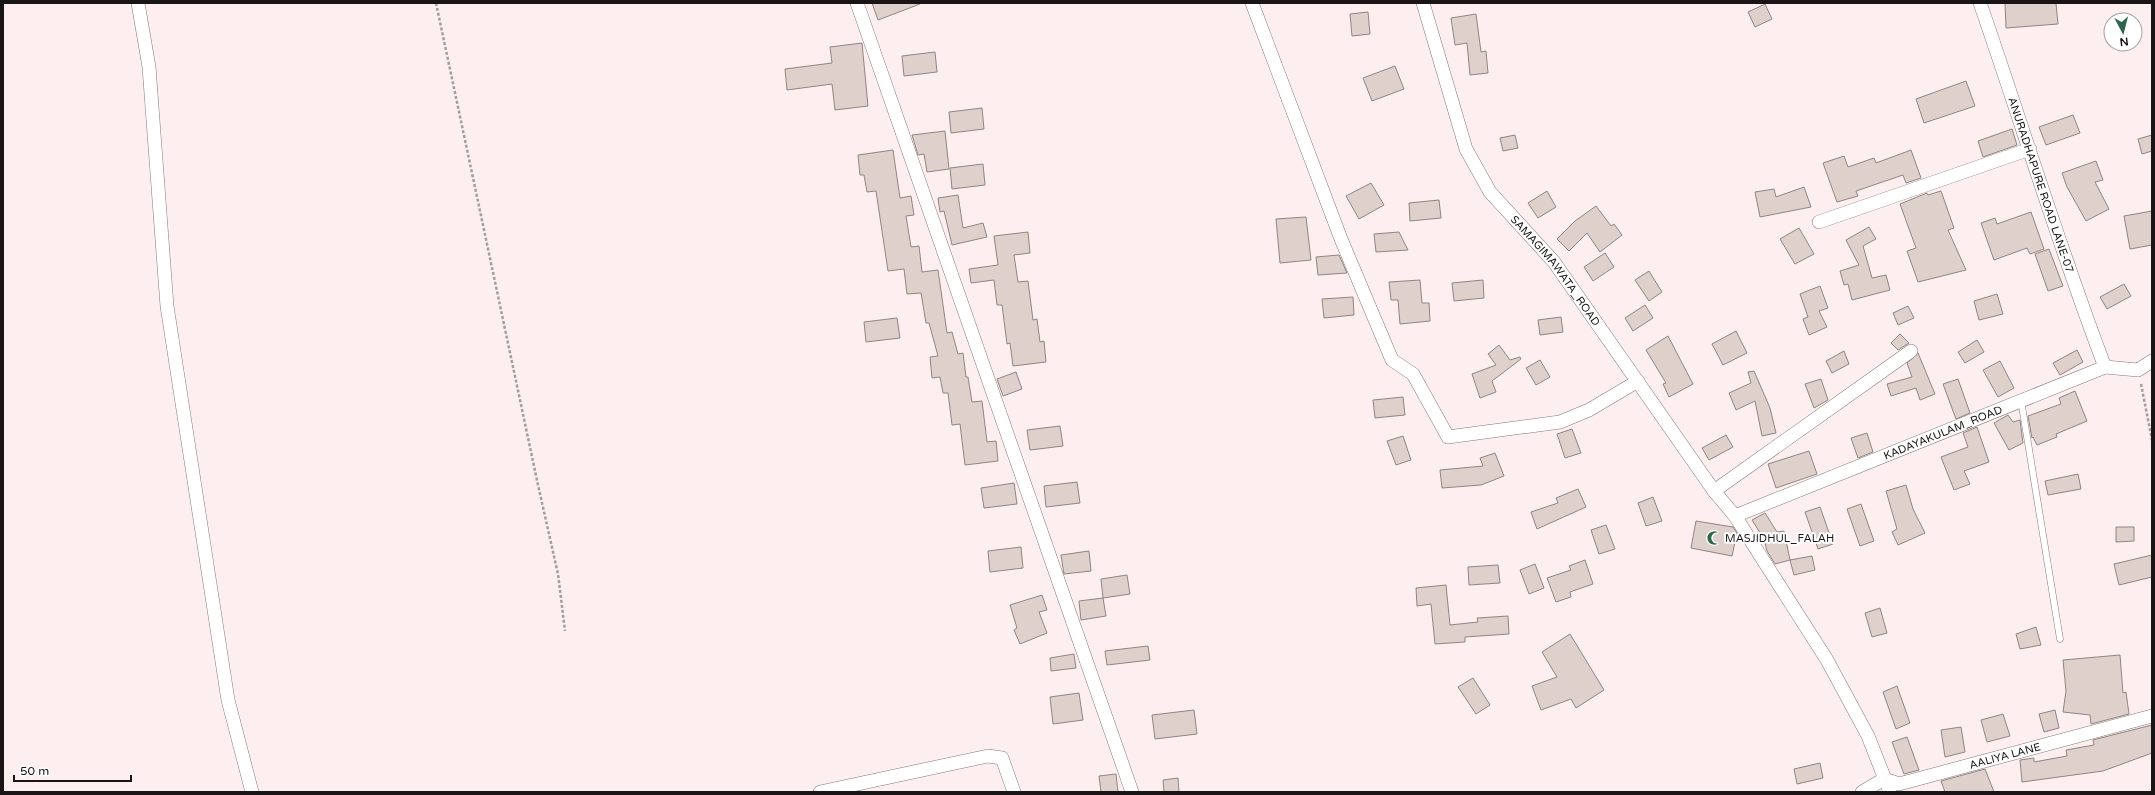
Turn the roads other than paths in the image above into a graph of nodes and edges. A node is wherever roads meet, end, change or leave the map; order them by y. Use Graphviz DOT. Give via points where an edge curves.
graph roads {
  1 [pos="138,3"];
  2 [pos="857,3"];
  3 [pos="1252,3"];
  4 [pos="1423,3"];
  5 [pos="1980,3"];
  6 [pos="2030,149"];
  7 [pos="1819,222"];
  8 [pos="1911,351"];
  9 [pos="2152,361"];
  10 [pos="2105,367"];
  11 [pos="1638,381"];
  12 [pos="2021,400"];
  13 [pos="1714,491"];
  14 [pos="1734,516"];
  15 [pos="2060,638"];
  16 [pos="2152,716"];
  17 [pos="1884,779"];
  18 [pos="252,792"];
  19 [pos="820,792"];
  20 [pos="1014,792"];
  21 [pos="1132,792"];
  22 [pos="1862,792"];
  23 [pos="1890,792"];
  1 -- 18 [label="street" via="149,67 167,306 228,700"];
  2 -- 21 [label="street"];
  3 -- 11 [label="street" via="1341,239 1392,360 1413,374 1448,437 1560,422 1589,410"];
  4 -- 11 [label="street, SAMAGIMAWATA_ROAD" via="1466,149 1490,192 1554,262"];
  5 -- 6 [label="street, ANURADHAPURE ROAD LANE-07"];
  6 -- 7 [label="street"];
  6 -- 10 [label="street, ANURADHAPURE ROAD LANE-07" via="2072,282"];
  8 -- 13 [label="street"];
  9 -- 10 [label="street, KADAYAKULAM_ROAD" via="2138,370"];
  10 -- 12 [label="street, KADAYAKULAM_ROAD"];
  11 -- 13 [label="street, SAMAGIMAWATA_ROAD"];
  12 -- 14 [label="street, KADAYAKULAM_ROAD"];
  12 -- 15 [label="lane"];
  13 -- 14 [label="street, SAMAGIMAWATA_ROAD"];
  14 -- 17 [label="street, SAMAGIMAWATA_ROAD" via="1827,660 1868,736"];
  16 -- 17 [label="street, AALIYA LANE" via="1899,784"];
  17 -- 22 [label="street"];
  17 -- 23 [label="street, SAMAGIMAWATA_ROAD"];
  19 -- 20 [label="street" via="988,756 1002,758"];
}
